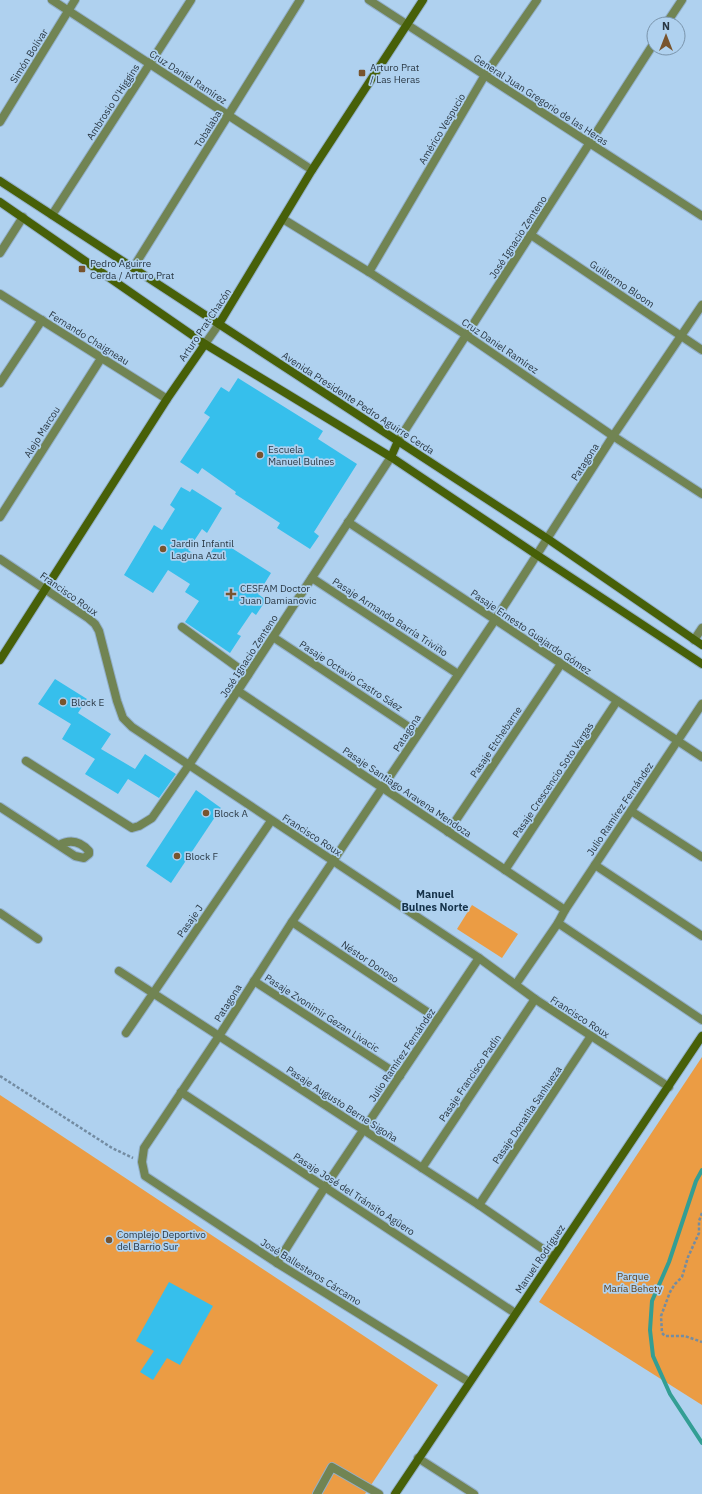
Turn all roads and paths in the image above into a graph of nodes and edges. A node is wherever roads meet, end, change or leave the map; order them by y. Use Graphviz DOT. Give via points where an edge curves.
graph roads {
  1 [pos="52,0"];
  2 [pos="75,0"];
  3 [pos="191,0"];
  4 [pos="300,0"];
  5 [pos="369,0"];
  6 [pos="424,0"];
  7 [pos="537,0"];
  8 [pos="682,0"];
  9 [pos="68,11"];
  10 [pos="671,16"];
  11 [pos="408,25"];
  12 [pos="646,55"];
  13 [pos="150,64"];
  14 [pos="485,75"];
  15 [pos="228,115"];
  16 [pos="0,122"];
  17 [pos="589,143"];
  18 [pos="312,170"];
  19 [pos="0,181"];
  20 [pos="0,202"];
  21 [pos="52,215"];
  22 [pos="702,216"];
  23 [pos="24,217"];
  24 [pos="283,220"];
  25 [pos="531,236"];
  26 [pos="0,253"];
  27 [pos="133,268"];
  28 [pos="369,272"];
  29 [pos="0,294"];
  30 [pos="702,305"];
  31 [pos="42,320"];
  32 [pos="219,324"];
  33 [pos="466,335"];
  34 [pos="682,336"];
  35 [pos="205,344"];
  36 [pos="702,350"];
  37 [pos="102,357"];
  38 [pos="0,383"];
  39 [pos="167,399"];
  40 [pos="613,436"];
  41 [pos="398,441"];
  42 [pos="391,457"];
  43 [pos="702,494"];
  44 [pos="0,517"];
  45 [pos="348,522"];
  46 [pos="548,539"];
  47 [pos="537,555"];
  48 [pos="0,559"];
  49 [pos="312,578"];
  50 [pos="45,589"];
  51 [pos="495,620"];
  52 [pos="182,627"];
  53 [pos="702,628"];
  54 [pos="273,637"];
  55 [pos="694,640"];
  56 [pos="702,645"];
  57 [pos="0,660"];
  58 [pos="561,664"];
  59 [pos="702,664"];
  60 [pos="458,674"];
  61 [pos="248,675"];
  62 [pos="238,691"];
  63 [pos="618,702"];
  64 [pos="702,704"];
  65 [pos="418,733"];
  66 [pos="677,741"];
  67 [pos="702,757"];
  68 [pos="26,761"];
  69 [pos="189,765"];
  70 [pos="382,788"];
  71 [pos="0,807"];
  72 [pos="631,811"];
  73 [pos="271,821"];
  74 [pos="448,832"];
  75 [pos="59,845"];
  76 [pos="702,857"];
  77 [pos="333,861"];
  78 [pos="595,865"];
  79 [pos="505,870"];
  80 [pos="565,910"];
  81 [pos="0,913"];
  82 [pos="292,922"];
  83 [pos="558,922"];
  84 [pos="702,936"];
  85 [pos="38,938"];
  86 [pos="479,958"];
  87 [pos="118,971"];
  88 [pos="254,981"];
  89 [pos="516,984"];
  90 [pos="152,993"];
  91 [pos="535,999"];
  92 [pos="438,1019"];
  93 [pos="702,1020"];
  94 [pos="126,1032"];
  95 [pos="219,1036"];
  96 [pos="592,1036"];
  97 [pos="702,1036"];
  98 [pos="0,1076"];
  99 [pos="400,1076"];
  100 [pos="668,1087"];
  101 [pos="181,1092"];
  102 [pos="364,1129"];
  103 [pos="142,1162"];
  104 [pos="422,1168"];
  105 [pos="144,1176"];
  106 [pos="325,1187"];
  107 [pos="479,1205"];
  108 [pos="702,1212"];
  109 [pos="553,1256"];
  110 [pos="277,1263"];
  111 [pos="515,1313"];
  112 [pos="702,1342"];
  113 [pos="468,1382"];
  114 [pos="418,1458"];
  115 [pos="316,1494"];
  116 [pos="379,1494"];
  117 [pos="395,1494"];
  118 [pos="474,1494"];
  1 -- 9 [label="street, Cruz Daniel Ramírez"];
  2 -- 9 [label="street, Simón Bolívar"];
  3 -- 13 [label="street, Ambrosio O'Higgins"];
  4 -- 15 [label="street, Tobalaba"];
  5 -- 11 [label="street, General Juan Gregorio de las Heras"];
  6 -- 11 [label="main road, Arturo Prat Chacón"];
  7 -- 14 [label="street, Américo Vespucio"];
  8 -- 10 [label="street"];
  9 -- 13 [label="street, Cruz Daniel Ramírez"];
  9 -- 16 [label="street, Simón Bolívar"];
  11 -- 14 [label="street, General Juan Gregorio de las Heras"];
  11 -- 18 [label="main road, Arturo Prat Chacón"];
  12 -- 17 [label="street, José Ignacio Zenteno"];
  13 -- 15 [label="street, Cruz Daniel Ramírez"];
  13 -- 21 [label="street, Ambrosio O'Higgins"];
  14 -- 17 [label="street, General Juan Gregorio de las Heras"];
  14 -- 28 [label="street, Américo Vespucio"];
  15 -- 18 [label="street, Cruz Daniel Ramírez"];
  15 -- 27 [label="street, Tobalaba"];
  17 -- 22 [label="street, General Juan Gregorio de las Heras"];
  17 -- 25 [label="street, José Ignacio Zenteno"];
  18 -- 24 [label="main road, Arturo Prat Chacón"];
  19 -- 21 [label="main road, Avenida Presidente Pedro Aguirre Cerda"];
  20 -- 23 [label="main road"];
  21 -- 27 [label="main road, Avenida Presidente Pedro Aguirre Cerda"];
  23 -- 26 [label="street"];
  23 -- 35 [label="main road"];
  24 -- 28 [label="street, Cruz Daniel Ramírez"];
  24 -- 32 [label="main road, Arturo Prat Chacón"];
  25 -- 33 [label="street, José Ignacio Zenteno"];
  25 -- 34 [label="street, Guillermo Bloom"];
  27 -- 32 [label="main road, Avenida Presidente Pedro Aguirre Cerda"];
  28 -- 33 [label="street, Cruz Daniel Ramírez"];
  29 -- 31 [label="street, Fernando Chaigneau"];
  30 -- 34 [label="street, Patagona"];
  31 -- 37 [label="street, Fernando Chaigneau"];
  31 -- 38 [label="street"];
  32 -- 35 [label="street, Arturo Prat Chacón"];
  32 -- 41 [label="main road, Avenida Presidente Pedro Aguirre Cerda"];
  33 -- 40 [label="street, Cruz Daniel Ramírez"];
  33 -- 41 [label="street, José Ignacio Zenteno"];
  34 -- 36 [label="street, Guillermo Bloom"];
  34 -- 40 [label="street, Patagona"];
  35 -- 39 [label="main road, Arturo Prat Chacón"];
  35 -- 42 [label="main road"];
  37 -- 39 [label="street, Fernando Chaigneau"];
  37 -- 44 [label="street, Alejo Marcou"];
  39 -- 50 [label="main road, Arturo Prat Chacón"];
  40 -- 43 [label="street, Cruz Daniel Ramírez"];
  40 -- 46 [label="street, Patagona"];
  41 -- 42 [label="main road"];
  41 -- 46 [label="main road, Avenida Presidente Pedro Aguirre Cerda"];
  42 -- 45 [label="street, José Ignacio Zenteno"];
  42 -- 47 [label="main road"];
  45 -- 49 [label="street, José Ignacio Zenteno"];
  45 -- 51 [label="street, Pasaje Ernesto Guajardo Gómez"];
  46 -- 47 [label="street, Patagona"];
  46 -- 55 [label="main road, Avenida Presidente Pedro Aguirre Cerda"];
  47 -- 51 [label="street, Patagona"];
  47 -- 59 [label="main road"];
  48 -- 50 [label="street, Francisco Roux"];
  49 -- 54 [label="street, José Ignacio Zenteno"];
  49 -- 60 [label="street, Pasaje Armando Barría Triviño"];
  50 -- 57 [label="main road, Arturo Prat Chacón"];
  50 -- 69 [label="street, Francisco Roux" via="95,624 123,718 132,727"];
  51 -- 58 [label="street, Pasaje Ernesto Guajardo Gómez"];
  51 -- 60 [label="street, Patagona"];
  52 -- 61 [label="street"];
  53 -- 55 [label="street"];
  54 -- 61 [label="street, José Ignacio Zenteno"];
  54 -- 65 [label="street, Pasaje Octavio Castro Sáez"];
  55 -- 56 [label="main road, Avenida Presidente Pedro Aguirre Cerda"];
  58 -- 63 [label="street, Pasaje Ernesto Guajardo Gómez"];
  58 -- 74 [label="street, Pasaje Etchebarne"];
  60 -- 65 [label="street, Patagona"];
  61 -- 62 [label="street, José Ignacio Zenteno"];
  62 -- 69 [label="street, José Ignacio Zenteno"];
  62 -- 70 [label="street, Pasaje Santiago Aravena Mendoza"];
  63 -- 66 [label="street, Pasaje Ernesto Guajardo Gómez"];
  63 -- 79 [label="street, Pasaje Crescencio Soto Vargas"];
  64 -- 66 [label="street, Julio Ramírez Fernández"];
  65 -- 70 [label="street, Patagona"];
  66 -- 67 [label="street, Pasaje Ernesto Guajardo Gómez"];
  66 -- 72 [label="street, Julio Ramírez Fernández"];
  68 -- 69 [label="street, José Ignacio Zenteno" via="132,828 152,818"];
  69 -- 73 [label="street, Francisco Roux"];
  70 -- 74 [label="street, Pasaje Santiago Aravena Mendoza"];
  70 -- 77 [label="street, Patagona"];
  71 -- 75 [label="street"];
  72 -- 76 [label="street"];
  72 -- 78 [label="street, Julio Ramírez Fernández"];
  73 -- 77 [label="street, Francisco Roux"];
  73 -- 90 [label="street, Pasaje J"];
  74 -- 79 [label="street, Pasaje Santiago Aravena Mendoza"];
  77 -- 82 [label="street, Patagona"];
  77 -- 86 [label="street, Francisco Roux"];
  78 -- 80 [label="street, Julio Ramírez Fernández"];
  78 -- 84 [label="street"];
  79 -- 80 [label="street, Pasaje Santiago Aravena Mendoza"];
  80 -- 83 [label="street, Julio Ramírez Fernández"];
  81 -- 85 [label="street"];
  82 -- 88 [label="street, Patagona"];
  82 -- 92 [label="street, Néstor Donoso"];
  83 -- 89 [label="street, Julio Ramírez Fernández"];
  83 -- 93 [label="street"];
  86 -- 89 [label="street, Francisco Roux"];
  86 -- 92 [label="street, Julio Ramírez Fernández"];
  87 -- 90 [label="street, Pasaje Augusto Berne Sigoña"];
  88 -- 95 [label="street, Patagona"];
  88 -- 99 [label="street, Pasaje Zvonimir Gezan Livacic"];
  89 -- 91 [label="street, Francisco Roux"];
  90 -- 94 [label="street, Pasaje J"];
  90 -- 95 [label="street, Pasaje Augusto Berne Sigoña"];
  91 -- 96 [label="street, Francisco Roux"];
  91 -- 104 [label="street, Pasaje Francisco Padín"];
  92 -- 99 [label="street, Julio Ramírez Fernández"];
  95 -- 101 [label="street, Patagona"];
  95 -- 102 [label="street, Pasaje Augusto Berne Sigoña"];
  96 -- 100 [label="street, Francisco Roux"];
  96 -- 107 [label="street, Pasaje Donatila Sanhueza"];
  97 -- 100 [label="main road, Manuel Rodríguez"];
  98 -- 103 [label="path" via="112,1148"];
  99 -- 102 [label="street, Julio Ramírez Fernández"];
  100 -- 109 [label="main road, Manuel Rodríguez"];
  101 -- 103 [label="street, Patagona" via="144,1148"];
  101 -- 106 [label="street, Pasaje José del Tránsito Agüero"];
  102 -- 104 [label="street, Pasaje Augusto Berne Sigoña"];
  102 -- 106 [label="street, Julio Ramírez Fernández"];
  103 -- 105 [label="street, Patagona"];
  104 -- 107 [label="street, Pasaje Augusto Berne Sigoña"];
  105 -- 110 [label="street, José Ballesteros Cárcamo"];
  106 -- 110 [label="street, Julio Ramírez Fernández"];
  106 -- 111 [label="street, Pasaje José del Tránsito Agüero"];
  107 -- 109 [label="street, Pasaje Augusto Berne Sigoña"];
  108 -- 112 [label="path" via="699,1233 682,1277 670,1292 661,1316 662,1334 665,1336 685,1336"];
  109 -- 111 [label="main road, Manuel Rodríguez"];
  110 -- 113 [label="street, José Ballesteros Cárcamo"];
  111 -- 113 [label="main road, Manuel Rodríguez"];
  113 -- 114 [label="main road, Manuel Rodríguez"];
  114 -- 117 [label="main road, Manuel Rodríguez"];
  114 -- 118 [label="street"];
  115 -- 116 [label="street" via="332,1467"];
}
